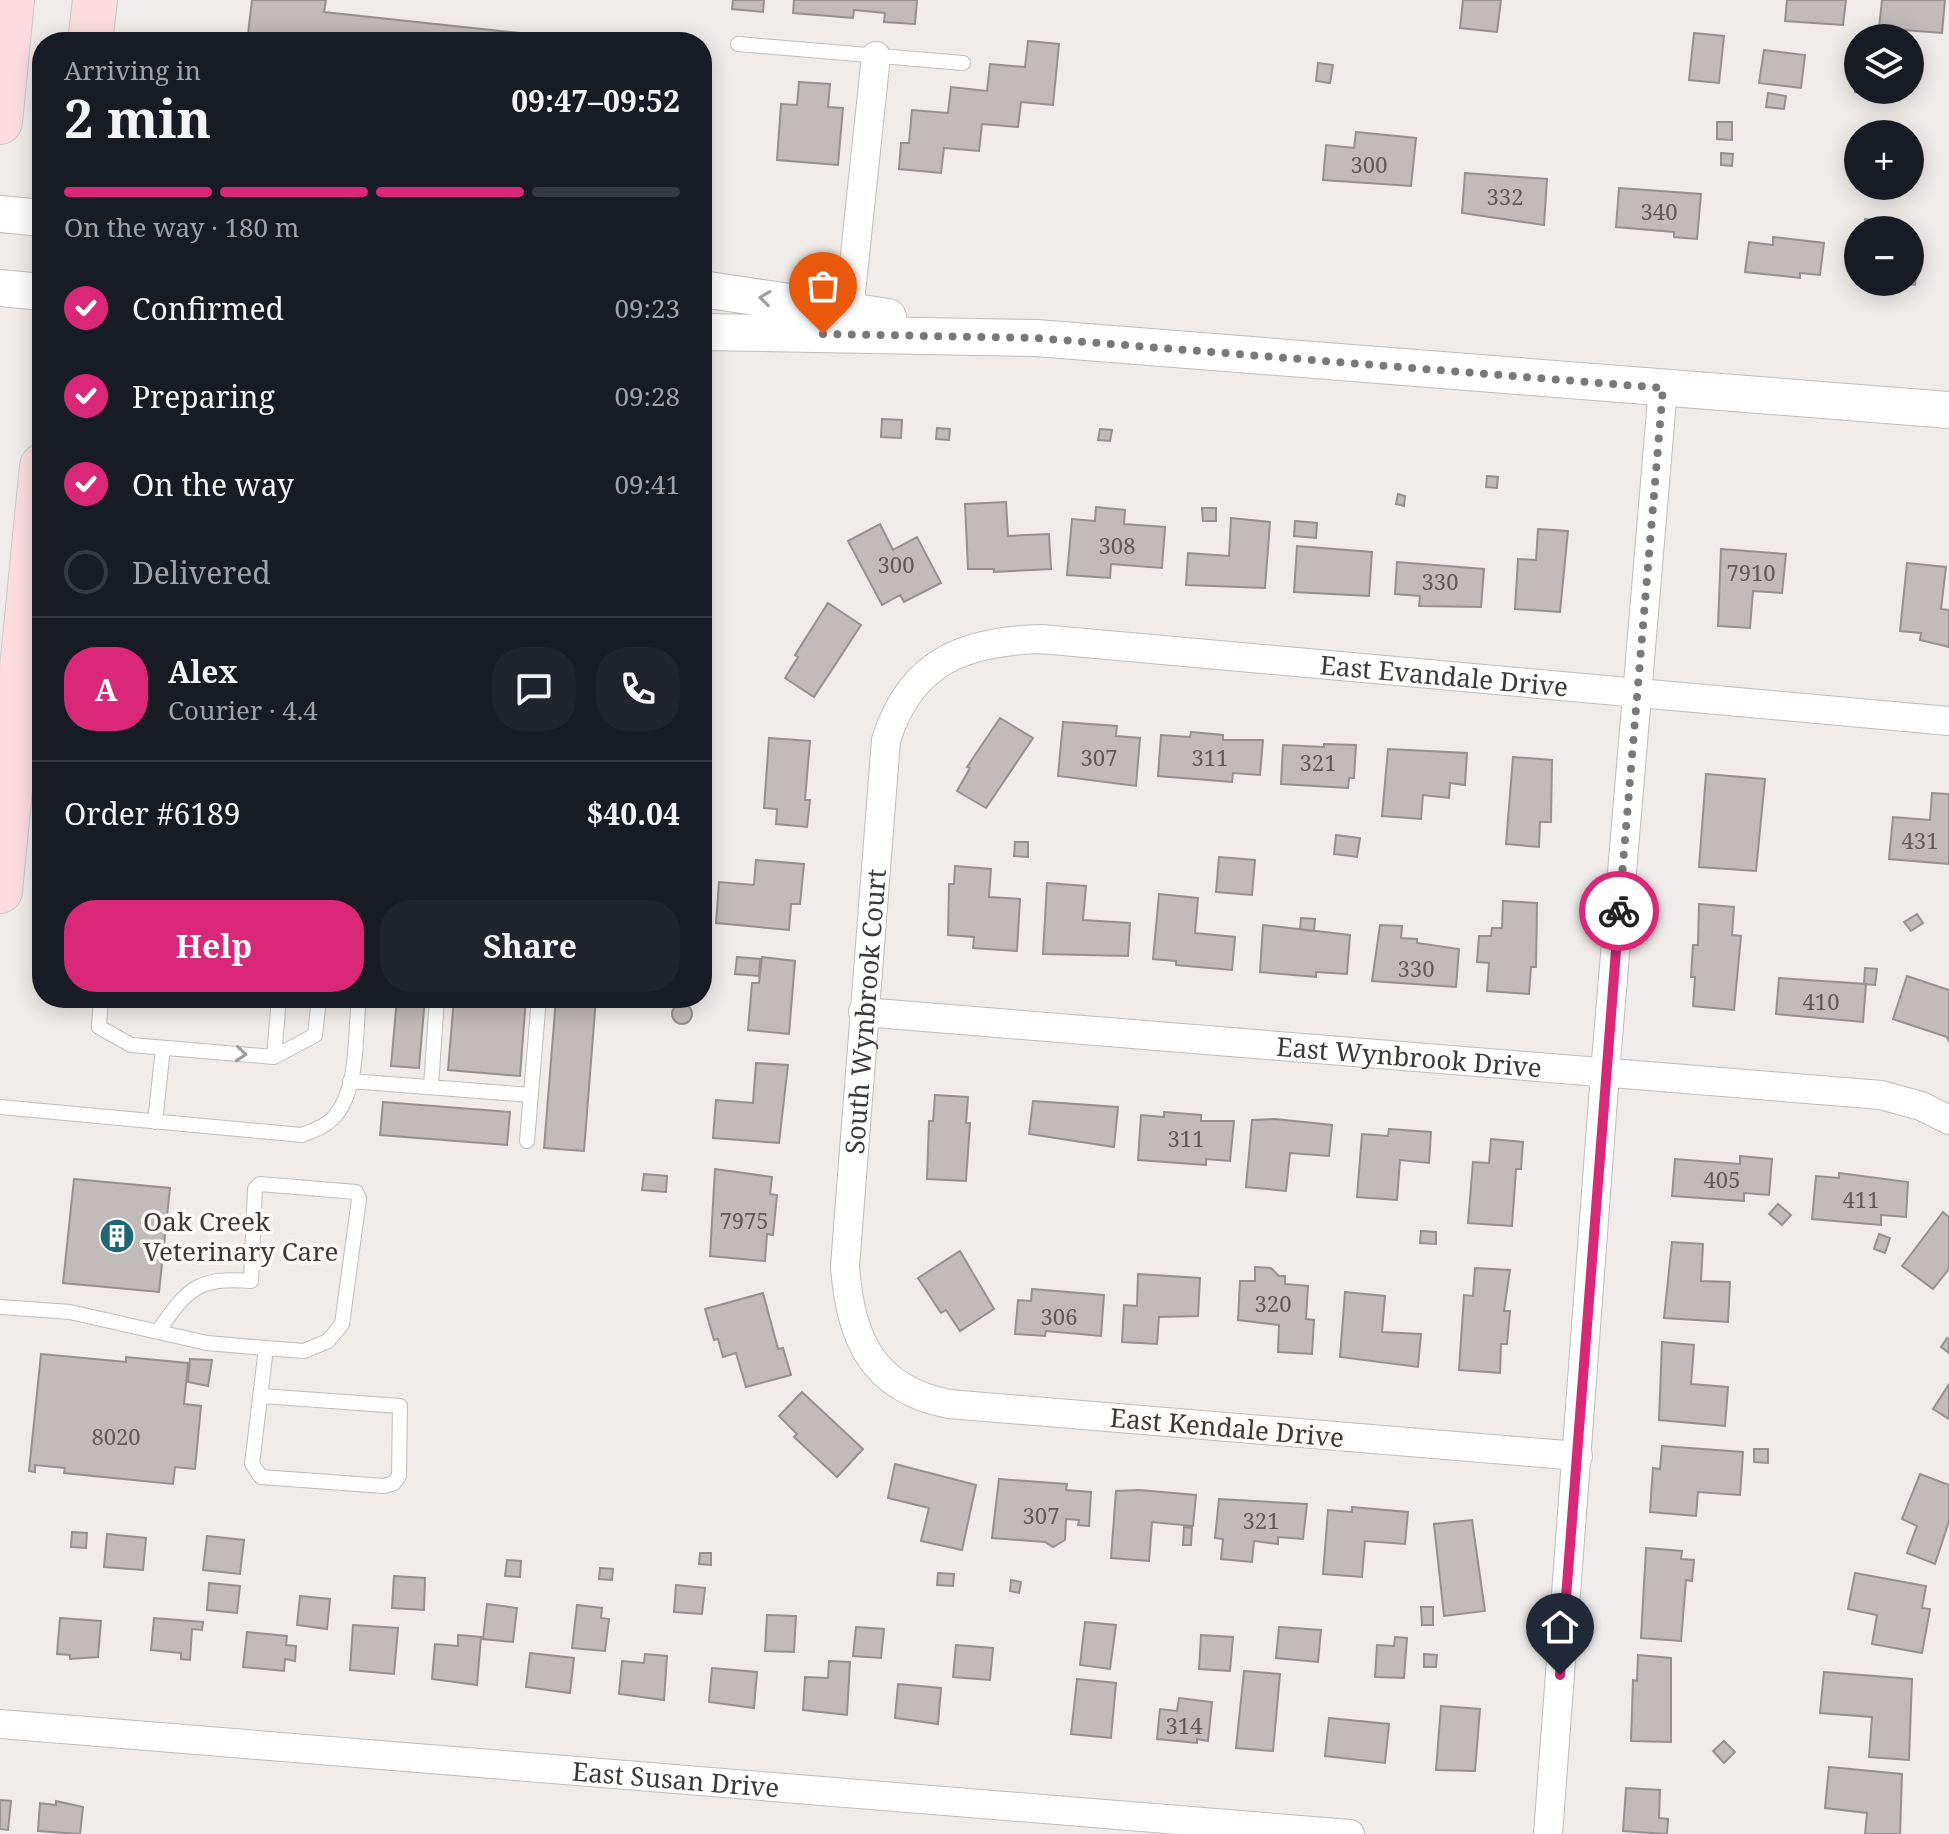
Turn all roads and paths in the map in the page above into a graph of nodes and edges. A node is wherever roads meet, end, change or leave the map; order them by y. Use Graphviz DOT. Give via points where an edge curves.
graph roads {
  1 [pos="12,0"];
  2 [pos="95,0"];
  3 [pos="91,32"];
  4 [pos="738,44"];
  5 [pos="876,56"];
  6 [pos="963,63"];
  7 [pos="0,122"];
  8 [pos="0,214"];
  9 [pos="32,217"];
  10 [pos="0,288"];
  11 [pos="712,290"];
  12 [pos="32,291"];
  13 [pos="849,311"];
  14 [pos="712,332"];
  15 [pos="1036,338"];
  16 [pos="1663,388"];
  17 [pos="1949,410"];
  18 [pos="32,647"];
  19 [pos="943,660"];
  20 [pos="1637,694"];
  21 [pos="1949,721"];
  22 [pos="0,891"];
  23 [pos="100,1008"];
  24 [pos="278,1008"];
  25 [pos="318,1008"];
  26 [pos="358,1008"];
  27 [pos="436,1008"];
  28 [pos="538,1008"];
  29 [pos="863,1012"];
  30 [pos="163,1048"];
  31 [pos="274,1057"];
  32 [pos="1605,1073"];
  33 [pos="350,1081"];
  34 [pos="431,1087"];
  35 [pos="531,1095"];
  36 [pos="0,1107"];
  37 [pos="1949,1120"];
  38 [pos="155,1122"];
  39 [pos="527,1141"];
  40 [pos="0,1307"];
  41 [pos="159,1330"];
  42 [pos="266,1348"];
  43 [pos="883,1374"];
  44 [pos="262,1396"];
  45 [pos="1578,1456"];
  46 [pos="0,1724"];
  47 [pos="1350,1834"];
  48 [pos="1548,1834"];
  1 -- 7 [label="main road"];
  2 -- 3 [label="main road"];
  4 -- 5 [label="lane"];
  5 -- 6 [label="lane"];
  5 -- 13 [label="street"];
  8 -- 9 [label="street"];
  10 -- 12 [label="street"];
  13 -- 11 [label="street, one-way"];
  13 -- 15 [label="street"];
  14 -- 15 [label="street"];
  15 -- 16 [label="street"];
  16 -- 17 [label="street"];
  16 -- 20 [label="street"];
  18 -- 22 [label="main road"];
  19 -- 20 [label="street, East Evandale Drive" via="973,646 1041,639"];
  19 -- 29 [label="street, South Wynbrook Court" via="906,697 886,740"];
  20 -- 21 [label="street, East Evandale Drive"];
  20 -- 32 [label="street"];
  23 -- 30 [label="lane" via="99,1027 131,1045"];
  24 -- 31 [label="lane"];
  25 -- 31 [label="lane" via="315,1035"];
  26 -- 33 [label="lane"];
  27 -- 34 [label="lane"];
  28 -- 35 [label="lane"];
  29 -- 32 [label="street, East Wynbrook Drive"];
  29 -- 43 [label="street, South Wynbrook Court" via="845,1266 853,1325"];
  30 -- 31 [label="lane, one-way"];
  30 -- 38 [label="lane"];
  32 -- 37 [label="street, East Wynbrook Drive" via="1881,1095"];
  32 -- 45 [label="street"];
  33 -- 34 [label="lane"];
  33 -- 38 [label="lane" via="337,1115 302,1135"];
  34 -- 35 [label="lane"];
  35 -- 39 [label="lane"];
  36 -- 38 [label="lane"];
  40 -- 41 [label="lane" via="70,1312"];
  41 -- 42 [label="lane" via="207,1343"];
  41 -- 42 [label="lane" via="197,1284 251,1281 255,1189 260,1184 356,1192 342,1324 328,1341 304,1351"];
  42 -- 44 [label="lane"];
  43 -- 45 [label="street, East Kendale Drive" via="918,1395 949,1404"];
  44 -- 44 [label="lane" via="252,1464 261,1477 384,1486 399,1476 400,1406"];
  45 -- 48 [label="street"];
  46 -- 47 [label="street, East Susan Drive"];
}
